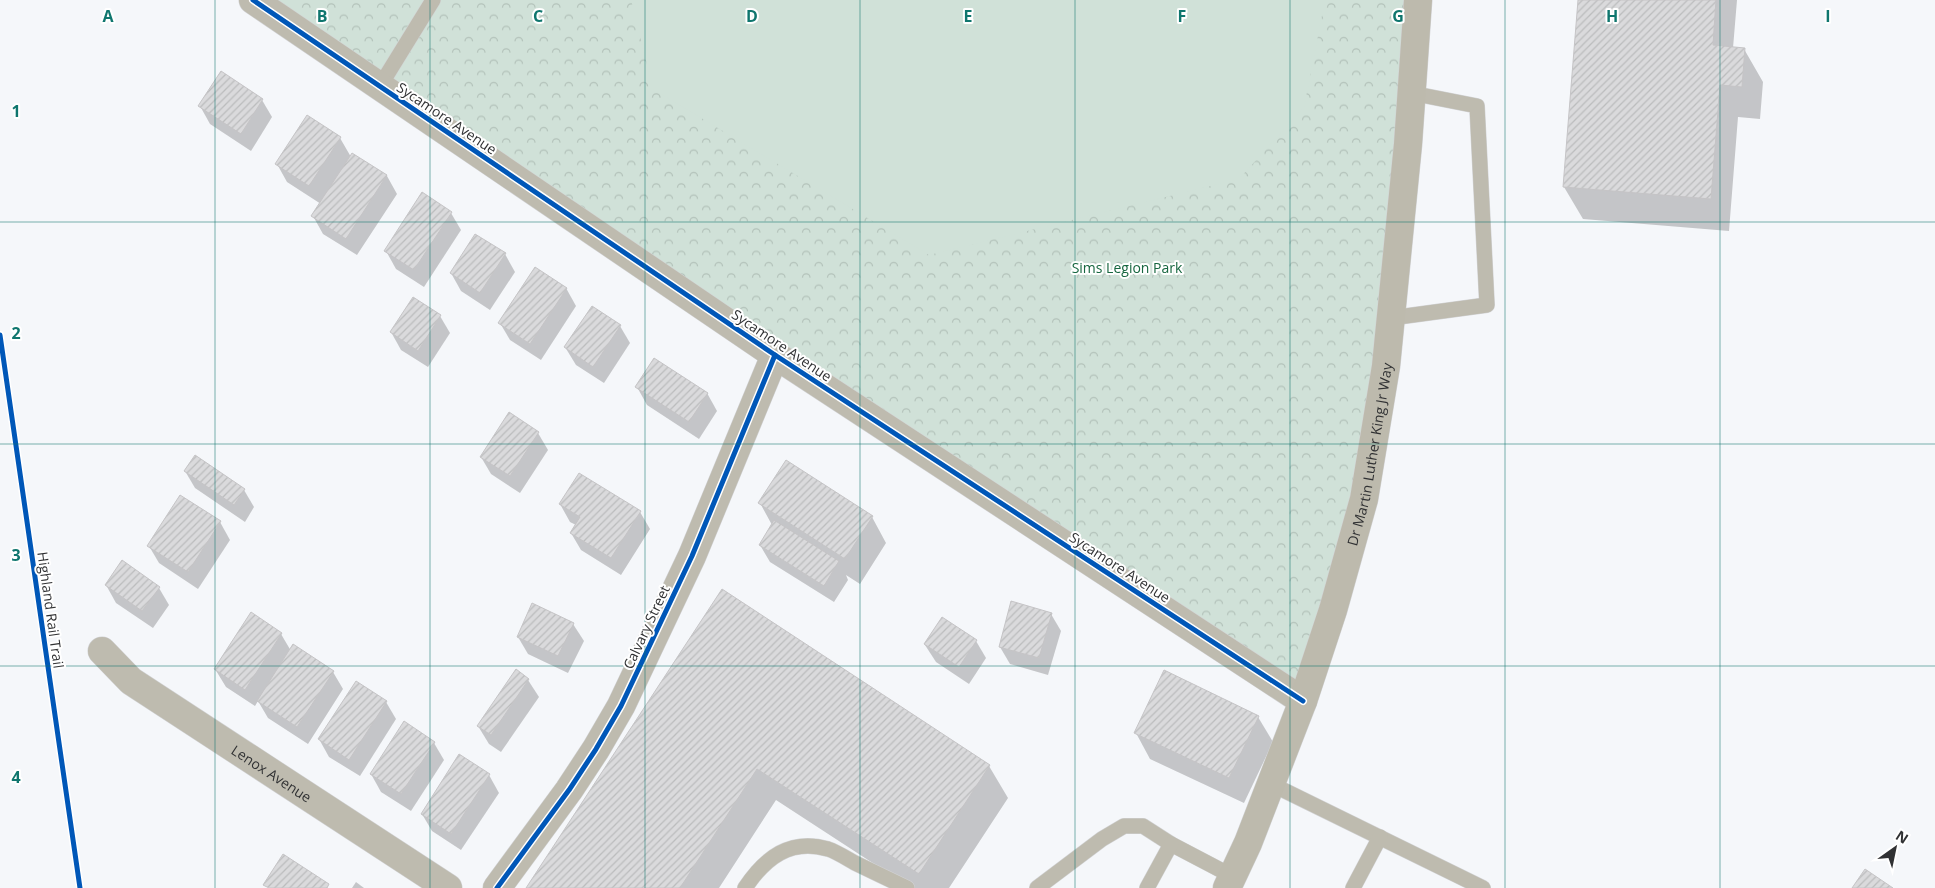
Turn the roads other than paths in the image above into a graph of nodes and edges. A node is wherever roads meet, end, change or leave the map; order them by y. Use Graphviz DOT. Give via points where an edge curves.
graph roads {
  1 [pos="254,0"];
  2 [pos="433,0"];
  3 [pos="1418,0"];
  4 [pos="380,86"];
  5 [pos="1411,93"];
  6 [pos="1390,318"];
  7 [pos="775,355"];
  8 [pos="102,651"];
  9 [pos="1303,701"];
  10 [pos="1271,784"];
  11 [pos="1380,836"];
  12 [pos="1171,844"];
  13 [pos="1230,882"];
  14 [pos="448,888"];
  15 [pos="497,888"];
  16 [pos="745,888"];
  17 [pos="907,888"];
  18 [pos="1037,888"];
  19 [pos="1147,888"];
  20 [pos="1353,888"];
  21 [pos="1482,888"];
  1 -- 4 [label="street, Sycamore Avenue"];
  2 -- 4 [label="lane"];
  3 -- 5 [label="main road, Dr Martin Luther King Jr Way"];
  4 -- 7 [label="street, Sycamore Avenue"];
  5 -- 6 [label="main road, Dr Martin Luther King Jr Way"];
  5 -- 6 [label="lane" via="1477,106 1487,305"];
  6 -- 9 [label="main road, Dr Martin Luther King Jr Way" via="1386,366 1364,499"];
  7 -- 9 [label="street, Sycamore Avenue"];
  7 -- 15 [label="street, Calvary Street" via="692,556 621,706 569,790"];
  8 -- 14 [label="street, Lenox Avenue" via="131,681"];
  9 -- 10 [label="main road, Dr Martin Luther King Jr Way"];
  10 -- 11 [label="lane"];
  10 -- 13 [label="main road, Dr Martin Luther King Jr Way"];
  11 -- 20 [label="lane"];
  11 -- 21 [label="lane"];
  12 -- 13 [label="lane"];
  12 -- 18 [label="lane" via="1143,826 1124,826"];
  12 -- 19 [label="lane"];
  16 -- 17 [label="lane" via="771,857 808,845 828,850"];
}
